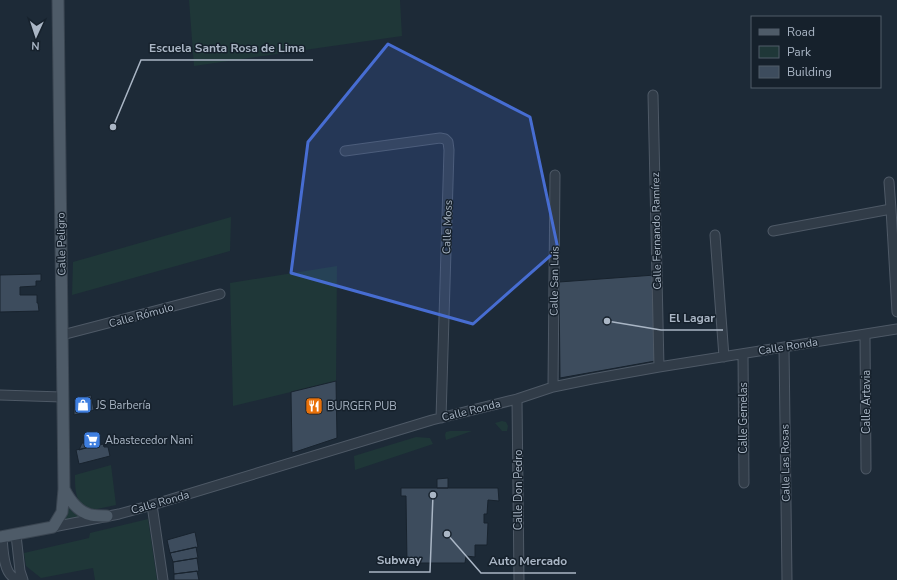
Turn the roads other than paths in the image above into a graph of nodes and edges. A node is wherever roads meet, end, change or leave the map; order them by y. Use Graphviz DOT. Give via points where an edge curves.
graph roads {
  1 [pos="58,0"];
  2 [pos="653,95"];
  3 [pos="345,151"];
  4 [pos="555,174"];
  5 [pos="889,182"];
  6 [pos="891,209"];
  7 [pos="773,231"];
  8 [pos="716,234"];
  9 [pos="220,294"];
  10 [pos="897,312"];
  11 [pos="897,329"];
  12 [pos="62,335"];
  13 [pos="865,335"];
  14 [pos="784,347"];
  15 [pos="743,354"];
  16 [pos="724,357"];
  17 [pos="659,367"];
  18 [pos="553,387"];
  19 [pos="0,395"];
  20 [pos="62,397"];
  21 [pos="517,399"];
  22 [pos="441,418"];
  23 [pos="866,469"];
  24 [pos="744,483"];
  25 [pos="64,489"];
  26 [pos="152,505"];
  27 [pos="107,516"];
  28 [pos="53,527"];
  29 [pos="16,535"];
  30 [pos="1,537"];
  31 [pos="23,580"];
  32 [pos="163,580"];
  33 [pos="519,580"];
  34 [pos="786,580"];
  1 -- 12 [label="main road, Calle Peligro"];
  2 -- 17 [label="street, Calle Fernando Ramírez"];
  3 -- 22 [label="street, Calle Moss" via="440,138 448,142"];
  4 -- 18 [label="street, Calle San Luis"];
  5 -- 6 [label="street"];
  6 -- 7 [label="street"];
  6 -- 10 [label="street"];
  8 -- 16 [label="street"];
  9 -- 12 [label="street, Calle Rómulo"];
  11 -- 13 [label="street, Calle Ronda"];
  12 -- 20 [label="main road, Calle Peligro"];
  13 -- 14 [label="street, Calle Ronda"];
  13 -- 23 [label="street, Calle Artavia"];
  14 -- 15 [label="street, Calle Ronda"];
  14 -- 34 [label="street, Calle Las Rosas"];
  15 -- 16 [label="street, Calle Ronda"];
  15 -- 24 [label="street, Calle Gemelas"];
  16 -- 17 [label="street, Calle Ronda"];
  17 -- 18 [label="street, Calle Ronda"];
  18 -- 21 [label="street, Calle Ronda"];
  19 -- 20 [label="street"];
  20 -- 25 [label="main road, Calle Peligro"];
  21 -- 22 [label="street, Calle Ronda"];
  21 -- 33 [label="street, Calle Don Pedro"];
  22 -- 26 [label="street, Calle Ronda"];
  25 -- 27 [label="main road" via="77,508 90,515"];
  25 -- 28 [label="main road, Calle Peligro" via="62,512"];
  26 -- 27 [label="street, Calle Ronda"];
  26 -- 32 [label="street"];
  27 -- 28 [label="street, Calle Ronda"];
  28 -- 29 [label="main road"];
  29 -- 30 [label="main road"];
  29 -- 31 [label="street"];
  30 -- 31 [label="street" via="8,572 13,577"];
}
